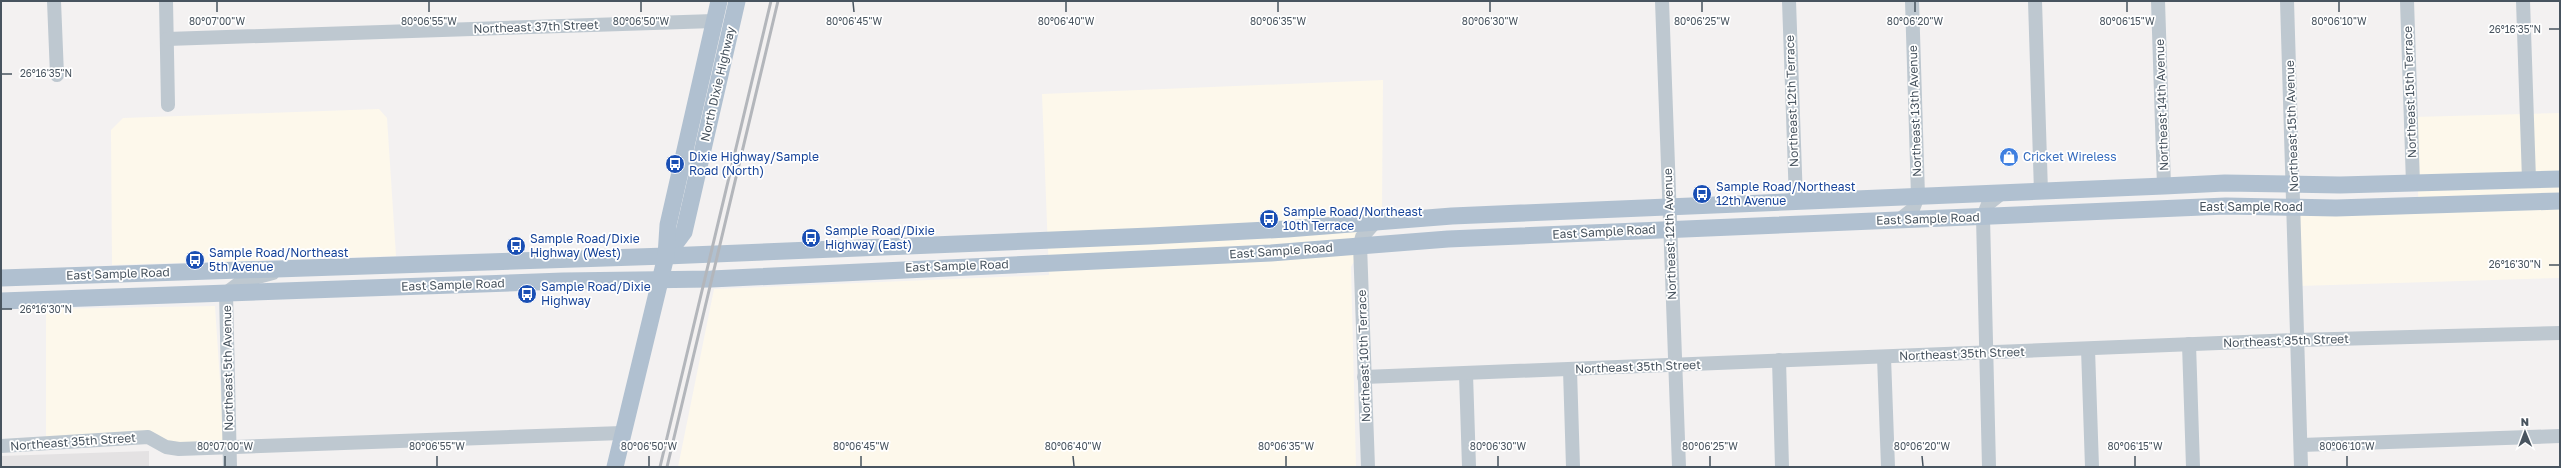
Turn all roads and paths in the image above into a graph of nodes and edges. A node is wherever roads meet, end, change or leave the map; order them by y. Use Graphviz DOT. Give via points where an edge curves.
graph roads {
  1 [pos="54,1"];
  2 [pos="166,1"];
  3 [pos="719,1"];
  4 [pos="737,1"];
  5 [pos="1662,1"];
  6 [pos="1789,1"];
  7 [pos="1912,1"];
  8 [pos="2035,1"];
  9 [pos="2158,1"];
  10 [pos="2287,1"];
  11 [pos="2408,1"];
  12 [pos="2524,1"];
  13 [pos="714,20"];
  14 [pos="167,39"];
  15 [pos="57,75"];
  16 [pos="168,106"];
  17 [pos="2560,179"];
  18 [pos="2529,180"];
  19 [pos="2294,184"];
  20 [pos="2413,184"];
  21 [pos="2164,186"];
  22 [pos="2041,192"];
  23 [pos="2002,193"];
  24 [pos="1918,196"];
  25 [pos="2560,201"];
  26 [pos="1796,202"];
  27 [pos="1670,207"];
  28 [pos="2294,207"];
  29 [pos="1983,216"];
  30 [pos="1377,220"];
  31 [pos="1899,220"];
  32 [pos="1347,223"];
  33 [pos="1671,229"];
  34 [pos="1002,241"];
  35 [pos="1360,245"];
  36 [pos="1328,248"];
  37 [pos="666,256"];
  38 [pos="974,266"];
  39 [pos="283,270"];
  40 [pos="223,271"];
  41 [pos="1,278"];
  42 [pos="660,280"];
  43 [pos="226,293"];
  44 [pos="145,296"];
  45 [pos="1,301"];
  46 [pos="2560,333"];
  47 [pos="2297,340"];
  48 [pos="2189,344"];
  49 [pos="2088,349"];
  50 [pos="1985,352"];
  51 [pos="1884,357"];
  52 [pos="1779,360"];
  53 [pos="1675,365"];
  54 [pos="1570,370"];
  55 [pos="1466,374"];
  56 [pos="1364,377"];
  57 [pos="622,433"];
  58 [pos="2560,436"];
  59 [pos="2301,445"];
  60 [pos="1,446"];
  61 [pos="230,447"];
  62 [pos="230,467"];
  63 [pos="615,467"];
  64 [pos="1368,467"];
  65 [pos="1469,467"];
  66 [pos="1573,467"];
  67 [pos="1679,467"];
  68 [pos="1782,467"];
  69 [pos="1888,467"];
  70 [pos="1989,467"];
  71 [pos="2092,467"];
  72 [pos="2193,467"];
  73 [pos="2301,467"];
  1 -- 15 [label="street"];
  2 -- 14 [label="street"];
  3 -- 13 [label="main road, North Dixie Highway"];
  4 -- 37 [label="main road, North Dixie Highway" via="684,232"];
  5 -- 27 [label="street, Northeast 12th Avenue"];
  6 -- 26 [label="street, Northeast 12th Terrace"];
  7 -- 24 [label="street, Northeast 13th Avenue"];
  8 -- 22 [label="street"];
  9 -- 21 [label="street, Northeast 14th Avenue"];
  10 -- 19 [label="street, Northeast 15th Avenue"];
  11 -- 20 [label="street, Northeast 15th Terrace"];
  12 -- 18 [label="street"];
  13 -- 14 [label="street, Northeast 37th Street"];
  13 -- 37 [label="main road, North Dixie Highway" via="668,225"];
  14 -- 16 [label="street"];
  17 -- 18 [label="main road, East Sample Road"];
  18 -- 20 [label="main road, East Sample Road"];
  19 -- 20 [label="main road, East Sample Road"];
  19 -- 21 [label="main road, East Sample Road"];
  19 -- 28 [label="street, Northeast 15th Avenue"];
  21 -- 22 [label="main road, East Sample Road"];
  22 -- 23 [label="main road, East Sample Road"];
  23 -- 24 [label="main road, East Sample Road"];
  23 -- 29 [label="street" via="1988,204"];
  24 -- 26 [label="main road, East Sample Road"];
  24 -- 31 [label="street" via="1913,210"];
  25 -- 28 [label="main road, East Sample Road"];
  26 -- 27 [label="main road, East Sample Road"];
  27 -- 30 [label="main road, East Sample Road"];
  27 -- 33 [label="street, Northeast 12th Avenue"];
  28 -- 29 [label="main road, East Sample Road" via="2226,206"];
  28 -- 47 [label="street, Northeast 15th Avenue"];
  29 -- 31 [label="main road, East Sample Road"];
  29 -- 50 [label="street"];
  30 -- 32 [label="main road, East Sample Road"];
  30 -- 35 [label="street" via="1362,236"];
  31 -- 33 [label="main road, East Sample Road"];
  32 -- 34 [label="main road, East Sample Road" via="1246,231"];
  32 -- 36 [label="main road" via="1339,239"];
  33 -- 35 [label="main road, East Sample Road"];
  33 -- 53 [label="street, Northeast 12th Avenue"];
  34 -- 37 [label="main road, East Sample Road"];
  34 -- 38 [label="main road" via="983,251"];
  35 -- 36 [label="main road, East Sample Road"];
  35 -- 56 [label="street, Northeast 10th Terrace"];
  36 -- 38 [label="main road, East Sample Road" via="1271,253"];
  37 -- 39 [label="main road, East Sample Road"];
  37 -- 42 [label="main road, North Dixie Highway"];
  38 -- 42 [label="main road, East Sample Road"];
  39 -- 40 [label="main road, East Sample Road"];
  39 -- 43 [label="street" via="242,282"];
  40 -- 41 [label="main road, East Sample Road"];
  40 -- 44 [label="main road" via="212,283 166,287"];
  42 -- 43 [label="main road, East Sample Road" via="588,280"];
  42 -- 57 [label="main road, North Dixie Highway"];
  43 -- 44 [label="main road, East Sample Road"];
  43 -- 61 [label="street, Northeast 5th Avenue"];
  44 -- 45 [label="main road, East Sample Road"];
  46 -- 47 [label="street, Northeast 35th Street"];
  47 -- 48 [label="street, Northeast 35th Street"];
  47 -- 59 [label="street, Northeast 15th Avenue"];
  48 -- 49 [label="street, Northeast 35th Street"];
  48 -- 72 [label="street"];
  49 -- 50 [label="street, Northeast 35th Street"];
  49 -- 71 [label="street"];
  50 -- 51 [label="street, Northeast 35th Street"];
  50 -- 70 [label="street"];
  51 -- 52 [label="street, Northeast 35th Street"];
  51 -- 69 [label="street"];
  52 -- 53 [label="street, Northeast 35th Street"];
  52 -- 68 [label="street"];
  53 -- 54 [label="street, Northeast 35th Street"];
  53 -- 67 [label="street, Northeast 12th Avenue"];
  54 -- 55 [label="street, Northeast 35th Street"];
  54 -- 66 [label="street"];
  55 -- 56 [label="street, Northeast 35th Street"];
  55 -- 65 [label="street"];
  56 -- 64 [label="street, Northeast 10th Terrace"];
  57 -- 61 [label="street, Northeast 35th Street"];
  57 -- 63 [label="main road, North Dixie Highway"];
  58 -- 59 [label="street"];
  59 -- 73 [label="street, Northeast 15th Avenue"];
  60 -- 61 [label="street, Northeast 35th Street" via="148,437 166,447 179,449"];
  61 -- 62 [label="street, Northeast 5th Avenue"];
}
